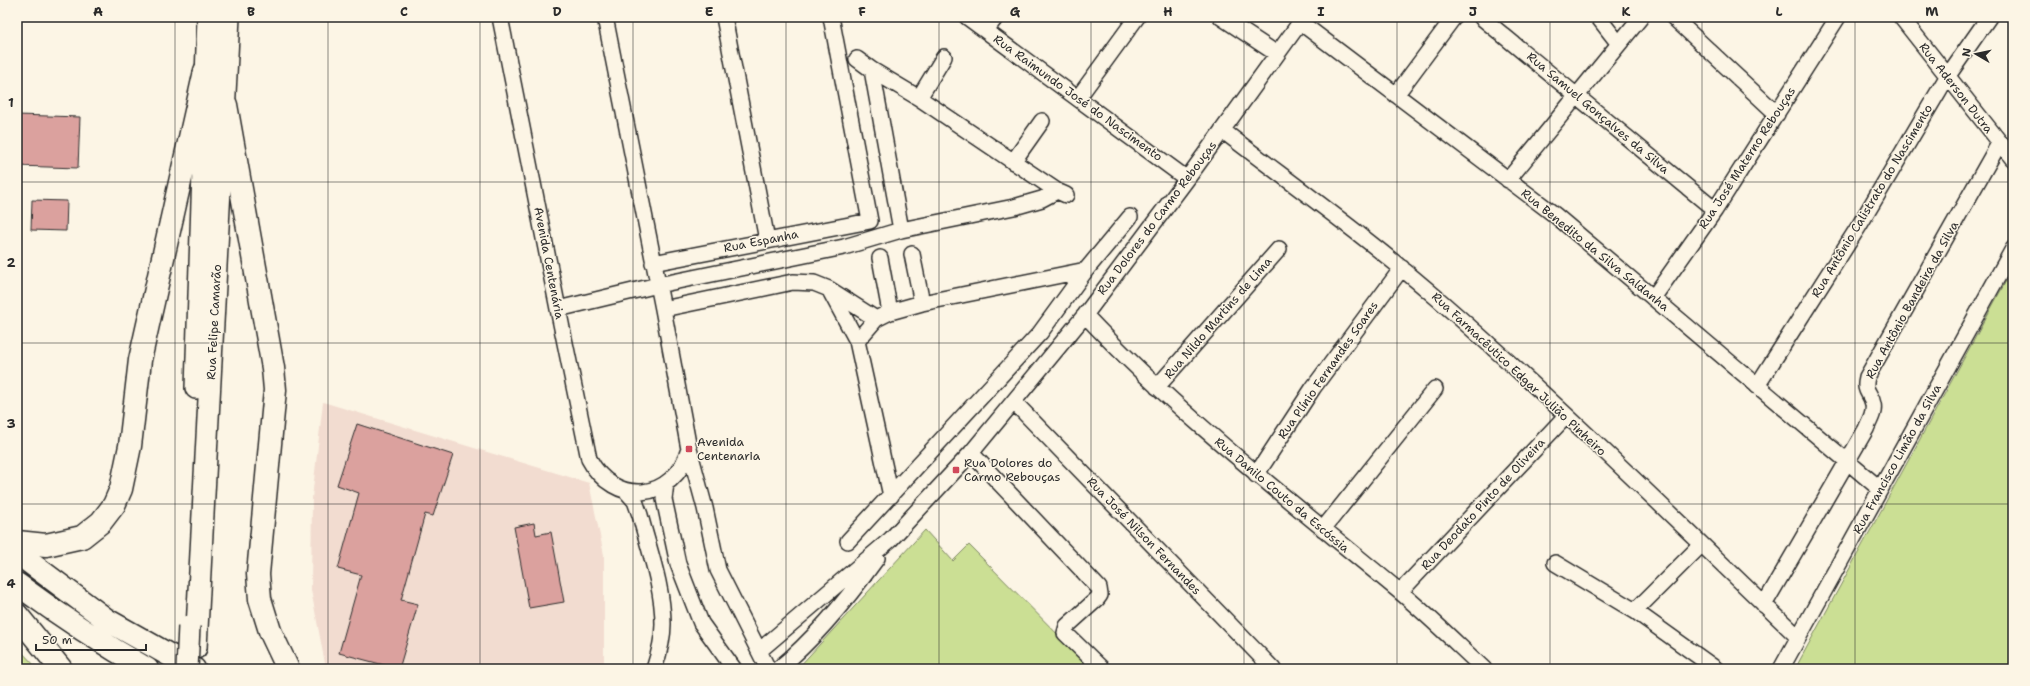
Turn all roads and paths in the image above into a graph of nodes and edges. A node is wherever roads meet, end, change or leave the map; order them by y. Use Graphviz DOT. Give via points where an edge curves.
graph roads {
  1 [pos="208,17"];
  2 [pos="229,17"];
  3 [pos="500,17"];
  4 [pos="604,17"];
  5 [pos="724,17"];
  6 [pos="831,17"];
  7 [pos="968,17"];
  8 [pos="996,17"];
  9 [pos="1221,17"];
  10 [pos="1454,17"];
  11 [pos="1481,17"];
  12 [pos="1598,17"];
  13 [pos="1641,17"];
  14 [pos="1673,17"];
  15 [pos="1838,17"];
  16 [pos="1901,17"];
  17 [pos="1989,17"];
  18 [pos="1129,20"];
  19 [pos="1302,20"];
  20 [pos="986,30"];
  21 [pos="1619,44"];
  22 [pos="1276,54"];
  23 [pos="944,57"];
  24 [pos="857,59"];
  25 [pos="872,70"];
  26 [pos="206,71"];
  27 [pos="1947,77"];
  28 [pos="1396,95"];
  29 [pos="1576,96"];
  30 [pos="919,98"];
  31 [pos="1078,98"];
  32 [pos="226,105"];
  33 [pos="1777,114"];
  34 [pos="1042,121"];
  35 [pos="1222,130"];
  36 [pos="2000,142"];
  37 [pos="2013,158"];
  38 [pos="1013,162"];
  39 [pos="1187,179"];
  40 [pos="1508,180"];
  41 [pos="1715,210"];
  42 [pos="1130,217"];
  43 [pos="901,230"];
  44 [pos="767,240"];
  45 [pos="2013,248"];
  46 [pos="1279,249"];
  47 [pos="912,254"];
  48 [pos="880,258"];
  49 [pos="653,263"];
  50 [pos="759,263"];
  51 [pos="1402,268"];
  52 [pos="1086,270"];
  53 [pos="658,285"];
  54 [pos="763,288"];
  55 [pos="829,289"];
  56 [pos="1653,298"];
  57 [pos="922,303"];
  58 [pos="558,309"];
  59 [pos="663,309"];
  60 [pos="890,312"];
  61 [pos="1085,315"];
  62 [pos="876,319"];
  63 [pos="857,341"];
  64 [pos="1758,386"];
  65 [pos="1157,387"];
  66 [pos="1436,389"];
  67 [pos="1014,402"];
  68 [pos="1566,416"];
  69 [pos="689,449"];
  70 [pos="971,453"];
  71 [pos="1846,461"];
  72 [pos="1256,475"];
  73 [pos="666,483"];
  74 [pos="1880,489"];
  75 [pos="626,491"];
  76 [pos="891,496"];
  77 [pos="1322,529"];
  78 [pos="891,539"];
  79 [pos="848,541"];
  80 [pos="17,542"];
  81 [pos="1701,545"];
  82 [pos="17,553"];
  83 [pos="1554,563"];
  84 [pos="678,564"];
  85 [pos="654,567"];
  86 [pos="17,584"];
  87 [pos="1400,592"];
  88 [pos="1764,605"];
  89 [pos="1635,611"];
  90 [pos="17,615"];
  91 [pos="193,627"];
  92 [pos="1798,637"];
  93 [pos="759,651"];
  94 [pos="62,669"];
  95 [pos="147,669"];
  96 [pos="187,669"];
  97 [pos="194,669"];
  98 [pos="288,669"];
  99 [pos="654,669"];
  100 [pos="734,669"];
  101 [pos="768,669"];
  102 [pos="778,669"];
  103 [pos="1102,669"];
  104 [pos="1273,669"];
  105 [pos="1484,669"];
  106 [pos="1716,669"];
  107 [pos="1781,669"];
  1 -- 26 [label="main road, Rua Felipe Camarão"];
  2 -- 32 [label="main road, Rua Felipe Camarão"];
  3 -- 58 [label="street, Avenida Centenária"];
  4 -- 49 [label="street"];
  5 -- 44 [label="street"];
  6 -- 44 [label="street, Rua Espanha" via="870,221"];
  7 -- 20 [label="street, Rua Raimundo José do Nascimento"];
  8 -- 20 [label="street"];
  9 -- 22 [label="street"];
  10 -- 28 [label="street"];
  11 -- 29 [label="street, Rua Samuel Gonçalves da Silva"];
  12 -- 21 [label="street"];
  13 -- 21 [label="street"];
  14 -- 33 [label="street"];
  15 -- 33 [label="street, Rua José Materno Rebouças"];
  16 -- 27 [label="street, Rua Aderson Dutra"];
  17 -- 27 [label="street, Rua Antônio Calistrato do Nascimento"];
  18 -- 31 [label="street"];
  19 -- 22 [label="street, Rua Dolores do Carmo Rebouças"];
  19 -- 28 [label="street, Rua Benedito da Silva Saldanha"];
  20 -- 31 [label="street, Rua Raimundo José do Nascimento"];
  21 -- 29 [label="street"];
  22 -- 35 [label="street, Rua Dolores do Carmo Rebouças"];
  23 -- 30 [label="street"];
  24 -- 25 [label="street"];
  25 -- 30 [label="street"];
  25 -- 43 [label="street"];
  26 -- 80 [label="highway" via="140,360 130,446 121,489 102,522 82,537 46,546"];
  26 -- 91 [label="main road, Rua Felipe Camarão"];
  27 -- 36 [label="street, Rua Aderson Dutra"];
  27 -- 64 [label="street, Rua Antônio Calistrato do Nascimento" via="1860,226"];
  28 -- 40 [label="street, Rua Benedito da Silva Saldanha"];
  29 -- 40 [label="street"];
  29 -- 41 [label="street, Rua Samuel Gonçalves da Silva"];
  30 -- 38 [label="street"];
  31 -- 39 [label="street, Rua Raimundo José do Nascimento"];
  32 -- 91 [label="main road, Rua Felipe Camarão"];
  32 -- 98 [label="highway" via="274,383 260,539 260,599 270,631"];
  33 -- 41 [label="street, Rua José Materno Rebouças"];
  34 -- 38 [label="street"];
  35 -- 39 [label="street, Rua Dolores do Carmo Rebouças"];
  35 -- 51 [label="street, Rua Farmacêutico Edgar Julião Pinheiro"];
  36 -- 37 [label="street, Rua Aderson Dutra"];
  36 -- 71 [label="street, Rua Antônio Bandeira da Silva" via="1867,377 1866,389 1872,400 1873,412 1866,429"];
  38 -- 43 [label="street" via="1061,193 1014,207"];
  39 -- 61 [label="street, Rua Dolores do Carmo Rebouças"];
  40 -- 56 [label="street, Rua Benedito da Silva Saldanha" via="1555,215"];
  41 -- 56 [label="street, Rua José Materno Rebouças"];
  42 -- 52 [label="street"];
  43 -- 50 [label="street" via="844,247"];
  44 -- 49 [label="street, Rua Espanha"];
  45 -- 74 [label="street, Rua Francisco Limão da Silva"];
  46 -- 65 [label="street, Rua Nildo Martins de Lima"];
  47 -- 57 [label="street"];
  48 -- 60 [label="street"];
  49 -- 53 [label="street"];
  50 -- 53 [label="street"];
  50 -- 54 [label="street"];
  51 -- 68 [label="street, Rua Farmacêutico Edgar Julião Pinheiro"];
  51 -- 72 [label="street, Rua Plínio Fernandes Soares" via="1295,414"];
  52 -- 57 [label="street"];
  52 -- 76 [label="street" via="1040,333"];
  53 -- 58 [label="street"];
  53 -- 59 [label="street"];
  54 -- 55 [label="street" via="793,282 814,283"];
  54 -- 59 [label="street"];
  55 -- 62 [label="street"];
  55 -- 63 [label="street"];
  56 -- 64 [label="street, Rua Benedito da Silva Saldanha"];
  57 -- 60 [label="street"];
  58 -- 75 [label="street, Avenida Centenária" via="589,459 608,483"];
  59 -- 69 [label="street"];
  60 -- 62 [label="street"];
  61 -- 65 [label="street, Rua Danilo Couto da Escóssia"];
  61 -- 67 [label="street, Rua Dolores do Carmo Rebouças"];
  62 -- 63 [label="street"];
  63 -- 76 [label="street"];
  64 -- 71 [label="street, Rua Benedito da Silva Saldanha"];
  65 -- 72 [label="street, Rua Danilo Couto da Escóssia"];
  66 -- 77 [label="street"];
  67 -- 70 [label="street, Rua Dolores do Carmo Rebouças"];
  67 -- 104 [label="street, Rua José Nilson Fernandes"];
  68 -- 81 [label="street, Rua Farmacêutico Edgar Julião Pinheiro"];
  68 -- 87 [label="street, Rua Deodato Pinto de Oliveira"];
  69 -- 73 [label="street, Avenida Centenária" via="681,469"];
  69 -- 93 [label="street" via="718,570"];
  70 -- 78 [label="street, Rua Dolores do Carmo Rebouças"];
  70 -- 103 [label="street" via="1100,591 1097,599 1067,626 1065,633"];
  71 -- 74 [label="street, Rua Benedito da Silva Saldanha"];
  71 -- 88 [label="street, Rua Antônio Bandeira da Silva"];
  72 -- 77 [label="street, Rua Danilo Couto da Escóssia"];
  73 -- 75 [label="street, Avenida Centenária" via="647,491"];
  73 -- 84 [label="street" via="664,498"];
  74 -- 92 [label="street, Rua Francisco Limão da Silva"];
  75 -- 85 [label="street" via="635,501"];
  76 -- 79 [label="street"];
  77 -- 87 [label="street, Rua Danilo Couto da Escóssia"];
  78 -- 93 [label="street, Rua Dolores do Carmo Rebouças"];
  78 -- 102 [label="street, Rua Dolores do Carmo Rebouças" via="858,584 800,649"];
  81 -- 88 [label="street, Rua Farmacêutico Edgar Julião Pinheiro"];
  81 -- 89 [label="street"];
  82 -- 97 [label="highway" via="107,620"];
  83 -- 89 [label="street"];
  84 -- 85 [label="street"];
  84 -- 100 [label="street" via="700,623"];
  85 -- 99 [label="street" via="662,602 663,625 661,646"];
  86 -- 95 [label="highway" via="57,614"];
  87 -- 105 [label="street, Rua Danilo Couto da Escóssia"];
  88 -- 92 [label="street, Rua Farmacêutico Edgar Julião Pinheiro"];
  89 -- 106 [label="street"];
  90 -- 94 [label="highway"];
  91 -- 96 [label="main road, bridge"];
  91 -- 97 [label="main road"];
  92 -- 107 [label="street, Rua Francisco Limão da Silva"];
  93 -- 101 [label="street"];
}
